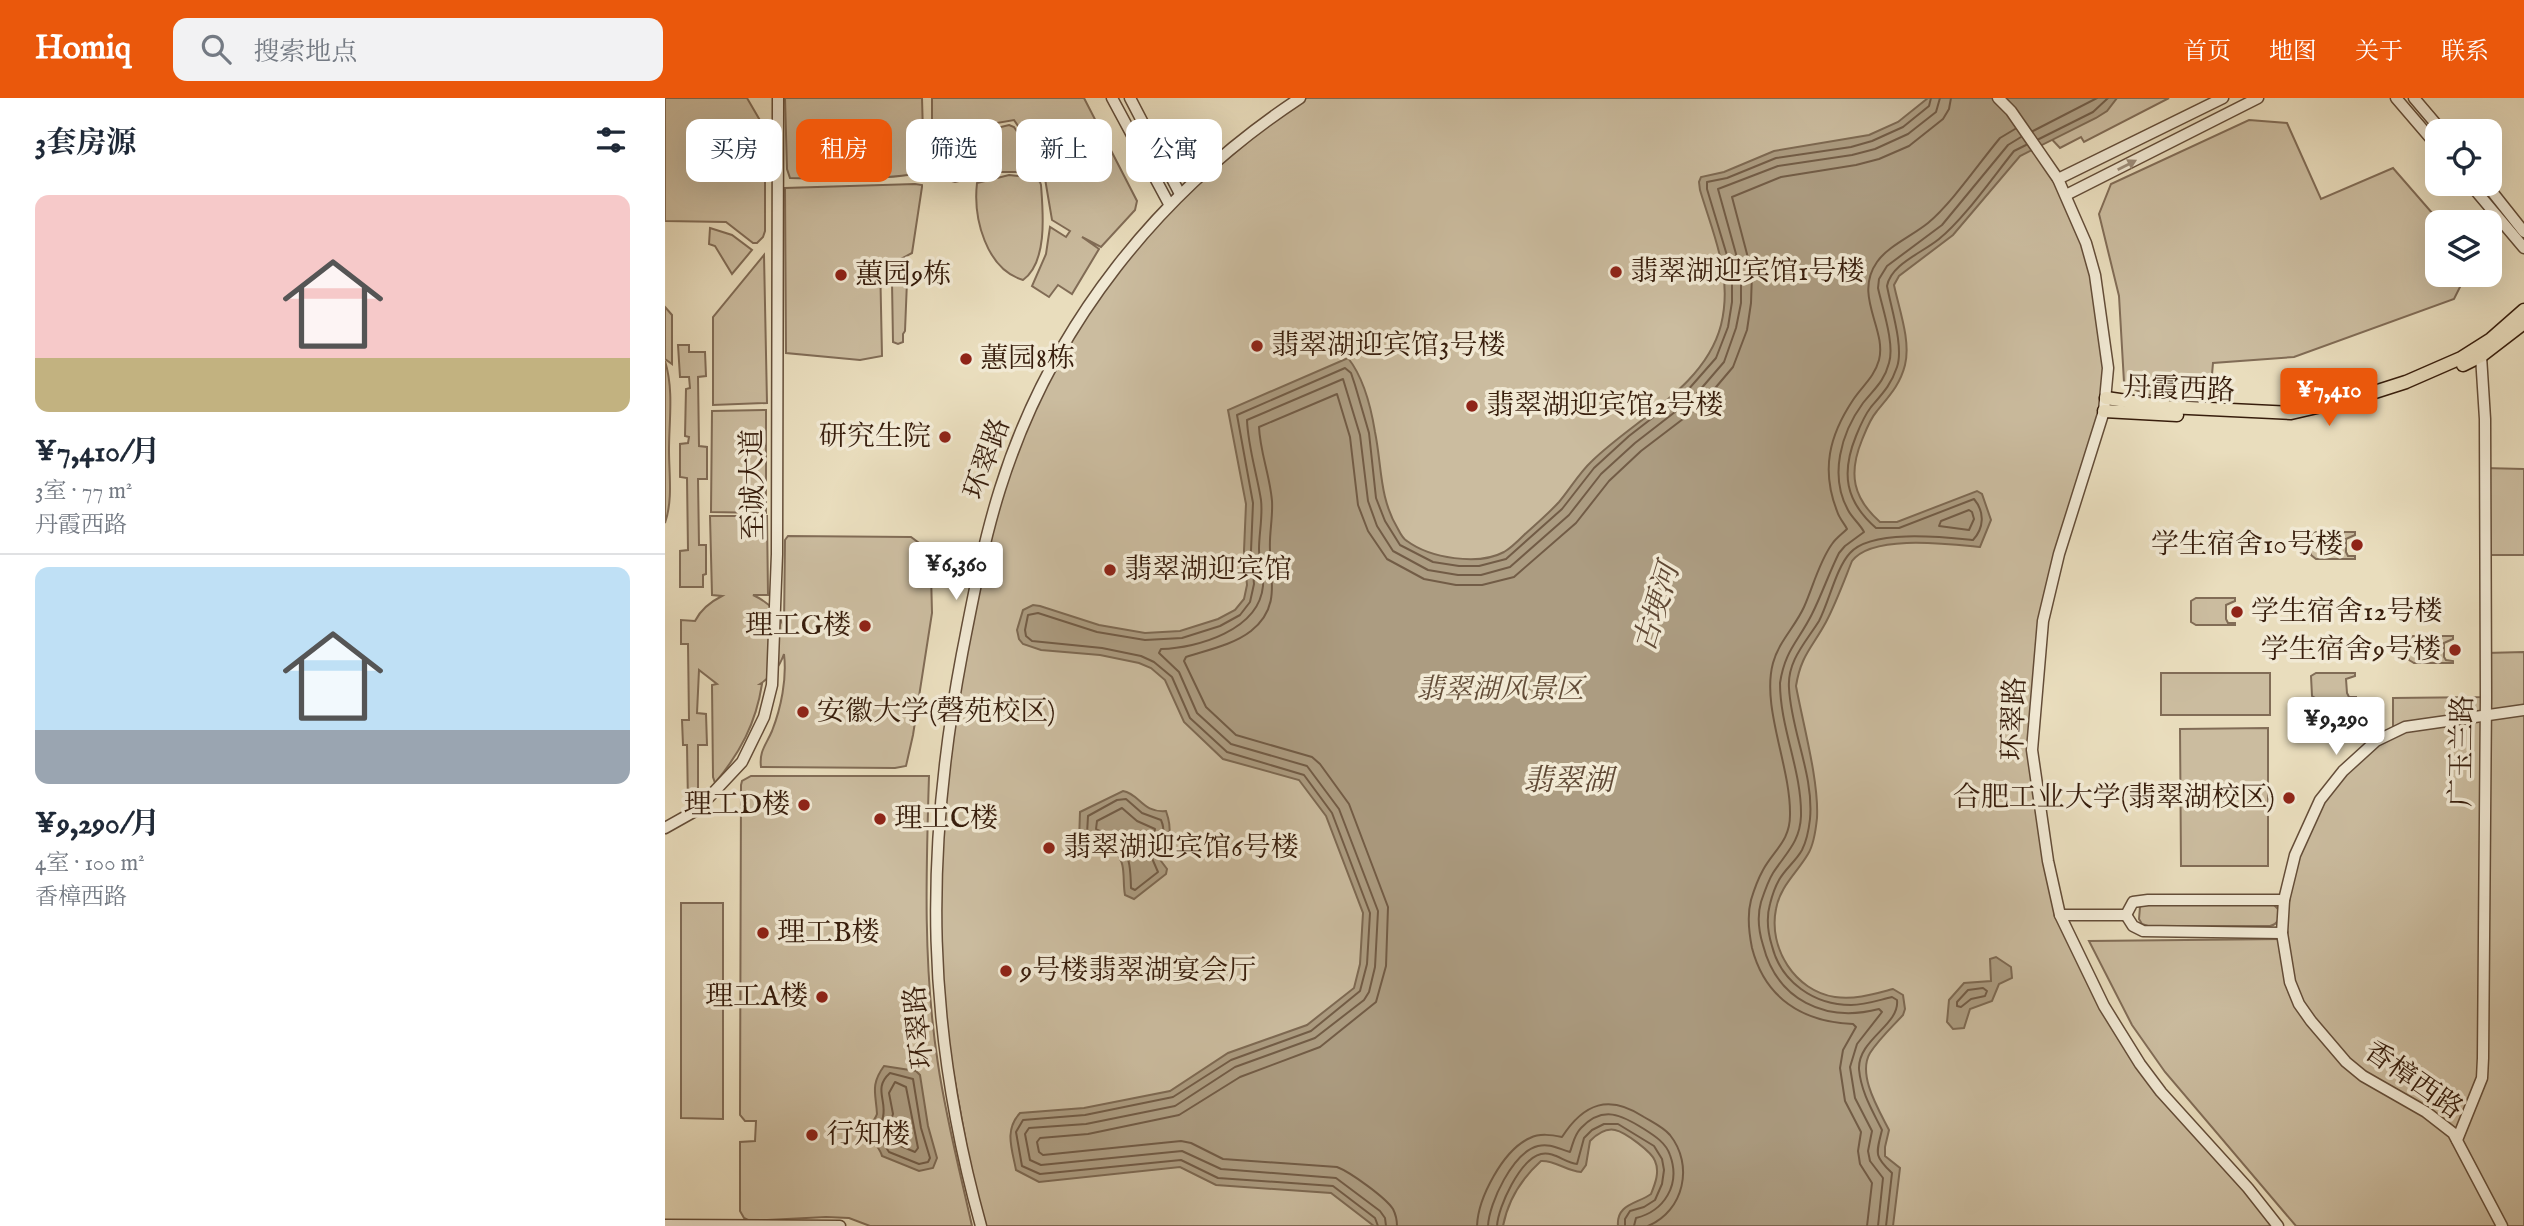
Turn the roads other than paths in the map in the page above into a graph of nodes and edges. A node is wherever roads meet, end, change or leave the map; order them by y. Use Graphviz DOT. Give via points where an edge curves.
graph roads {
  1 [pos="778,98"];
  2 [pos="1112,98"];
  3 [pos="1130,98"];
  4 [pos="1300,98"];
  5 [pos="1998,98"];
  6 [pos="2223,98"];
  7 [pos="2258,98"];
  8 [pos="2396,98"];
  9 [pos="2414,98"];
  10 [pos="2432,119"];
  11 [pos="2425,131"];
  12 [pos="2057,179"];
  13 [pos="1180,194"];
  14 [pos="2066,195"];
  15 [pos="2480,196"];
  16 [pos="2496,196"];
  17 [pos="1169,205"];
  18 [pos="2524,232"];
  19 [pos="2524,248"];
  20 [pos="2524,310"];
  21 [pos="2524,323"];
  22 [pos="2481,356"];
  23 [pos="2105,405"];
  24 [pos="2524,710"];
  25 [pos="2485,716"];
  26 [pos="665,828"];
  27 [pos="2284,900"];
  28 [pos="2060,915"];
  29 [pos="2126,915"];
  30 [pos="2282,933"];
  31 [pos="2457,1140"];
  32 [pos="665,1225"];
  33 [pos="840,1226"];
  34 [pos="981,1226"];
  35 [pos="2278,1226"];
  36 [pos="2503,1226"];
  1 -- 26 [label="street, 至诚大道" via="777,555 772,685 764,717 742,762 697,810"];
  2 -- 17 [label="street"];
  3 -- 13 [label="street"];
  4 -- 13 [label="street, 环翠路"];
  5 -- 12 [label="street, 环翠路"];
  6 -- 12 [label="street"];
  14 -- 7 [label="street, one-way"];
  8 -- 11 [label="street"];
  9 -- 10 [label="street"];
  12 -- 14 [label="street, 环翠路"];
  13 -- 17 [label="street, 环翠路"];
  14 -- 23 [label="street, 环翠路" via="2095,275 2108,368"];
  15 -- 19 [label="street"];
  16 -- 18 [label="street"];
  17 -- 34 [label="street, 环翠路" via="1113,269 1058,356 1023,427 985,539 953,701 939,804 935,940 950,1087"];
  20 -- 23 [label="main road, 丹霞西路" via="2461,358 2356,398 2291,413"];
  21 -- 22 [label="main road, 丹霞西路"];
  22 -- 23 [label="main road, 丹霞西路" via="2416,386 2297,419 2135,414"];
  22 -- 25 [label="street, 广玉兰路"];
  23 -- 28 [label="street, 环翠路" via="2043,621 2032,750 2047,862"];
  24 -- 25 [label="street, 香樟西路"];
  25 -- 27 [label="street, 香樟西路" via="2405,727 2376,741 2343,771 2320,800 2295,856"];
  25 -- 31 [label="street, 广玉兰路" via="2482,1079"];
  27 -- 29 [label="street" via="2148,900 2133,902"];
  27 -- 30 [label="street, 香樟西路"];
  28 -- 29 [label="street"];
  28 -- 35 [label="street, 环翠路" via="2104,1006 2140,1065"];
  29 -- 30 [label="street" via="2143,931"];
  30 -- 31 [label="street, 香樟西路" via="2290,982 2322,1036 2363,1076 2426,1112"];
  31 -- 36 [label="street, 香樟西路"];
  32 -- 33 [label="street"];
}
